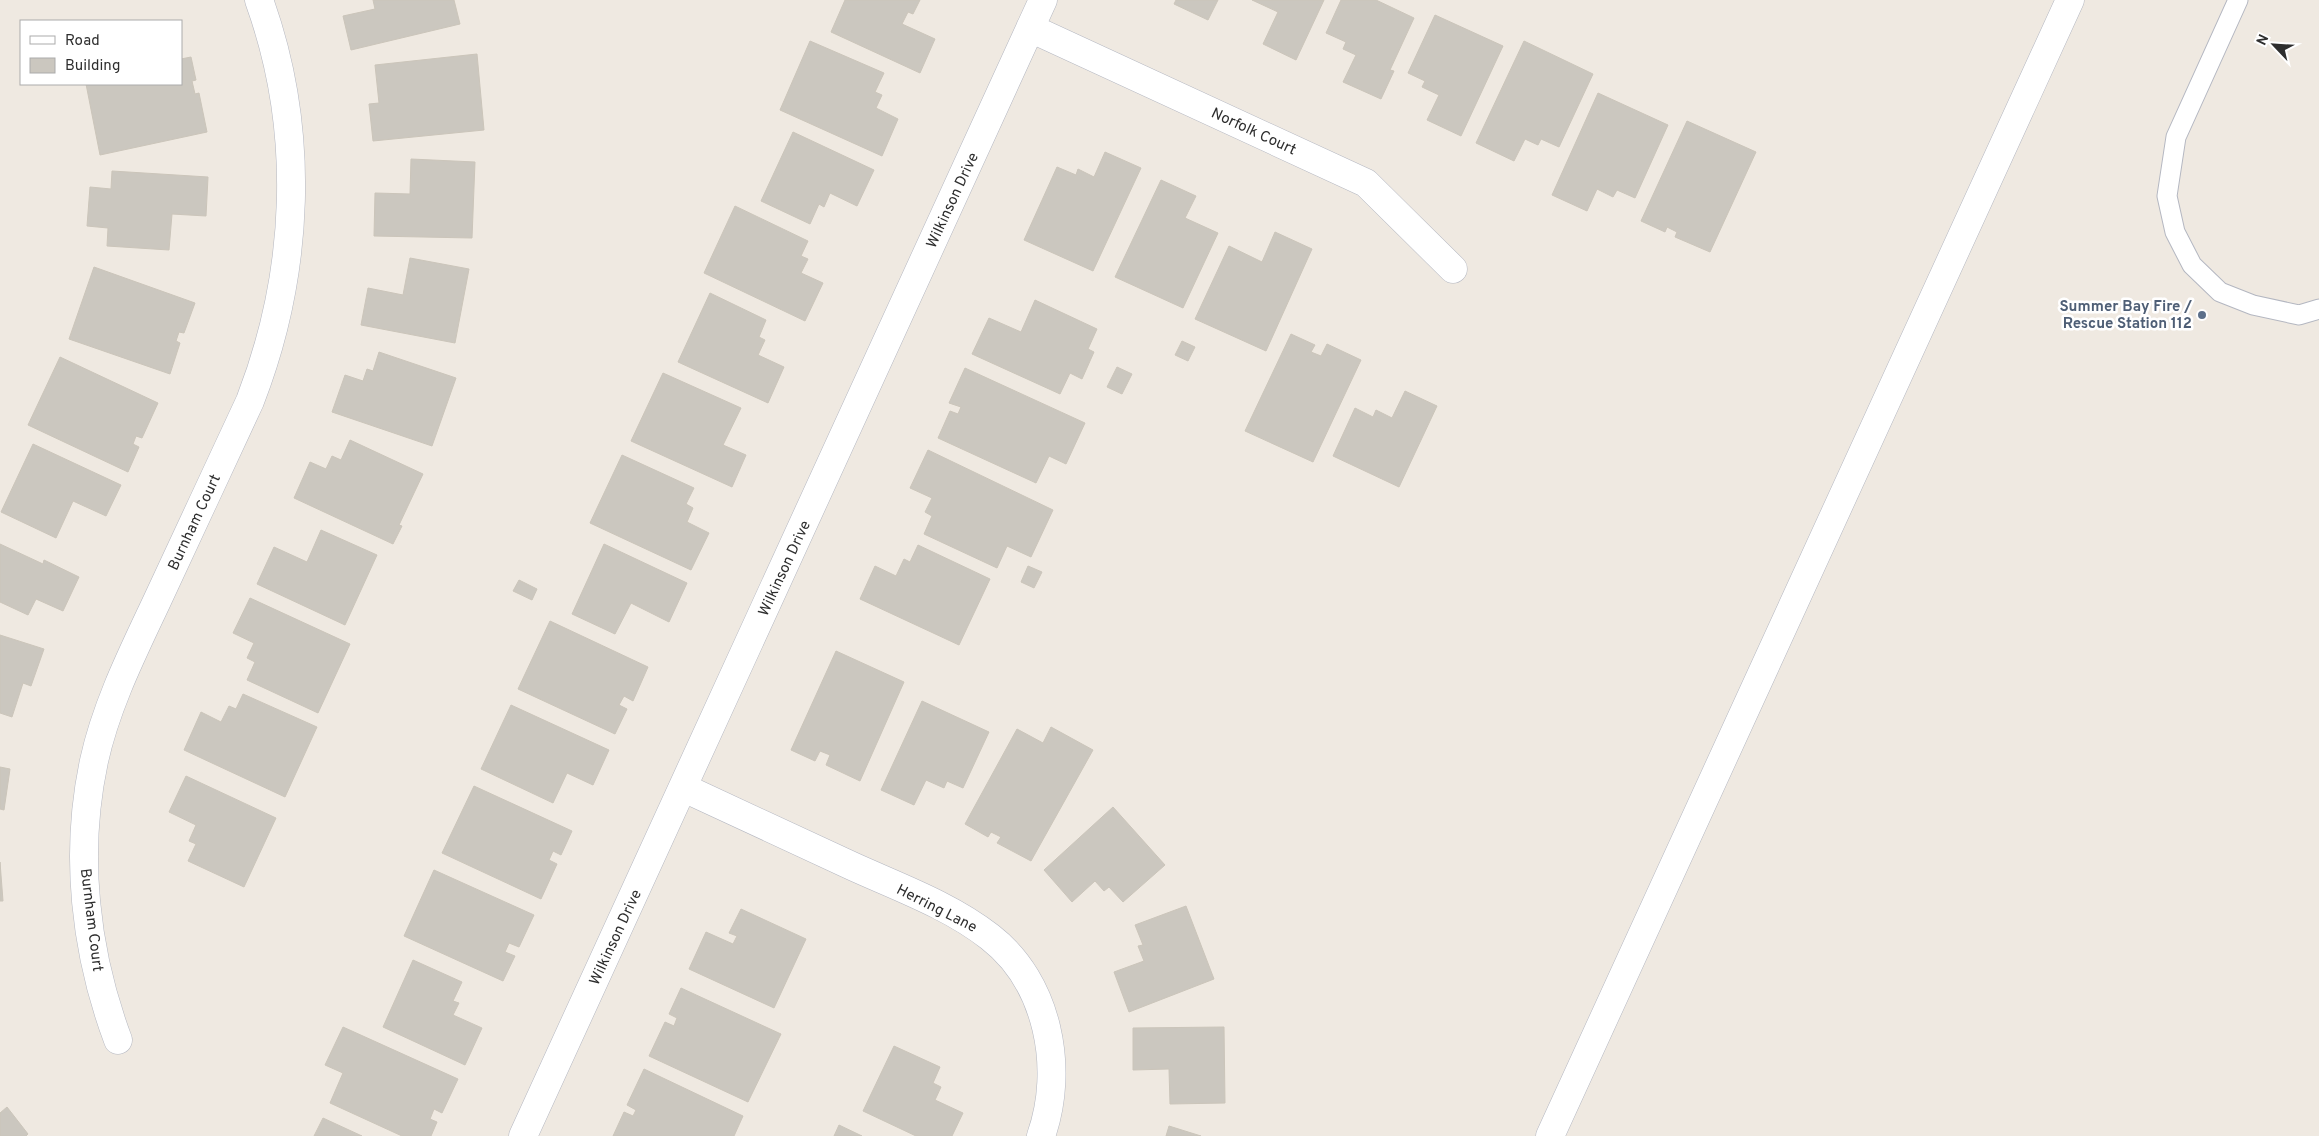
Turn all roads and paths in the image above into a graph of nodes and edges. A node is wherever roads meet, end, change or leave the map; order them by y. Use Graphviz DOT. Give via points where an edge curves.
graph roads {
  1 [pos="259,0"];
  2 [pos="1043,0"];
  3 [pos="2070,0"];
  4 [pos="2238,0"];
  5 [pos="1030,28"];
  6 [pos="1453,269"];
  7 [pos="2319,309"];
  8 [pos="684,788"];
  9 [pos="118,1040"];
  10 [pos="524,1136"];
  11 [pos="1042,1136"];
  12 [pos="1550,1136"];
  1 -- 9 [label="street, Burnham Court" via="285,93 291,151 289,245 278,309 262,371 250,401 113,698 88,791 84,823 85,888 99,980"];
  2 -- 5 [label="street, Wilkinson Drive"];
  3 -- 12 [label="street"];
  4 -- 7 [label="lane" via="2176,137 2167,196 2175,232 2192,264 2220,292 2253,305 2299,315"];
  5 -- 6 [label="street, Norfolk Court" via="1366,183"];
  5 -- 8 [label="street, Wilkinson Drive"];
  8 -- 10 [label="street, Wilkinson Drive"];
  8 -- 11 [label="street, Herring Lane" via="948,910 991,937 1024,976 1046,1023 1052,1076"];
}
